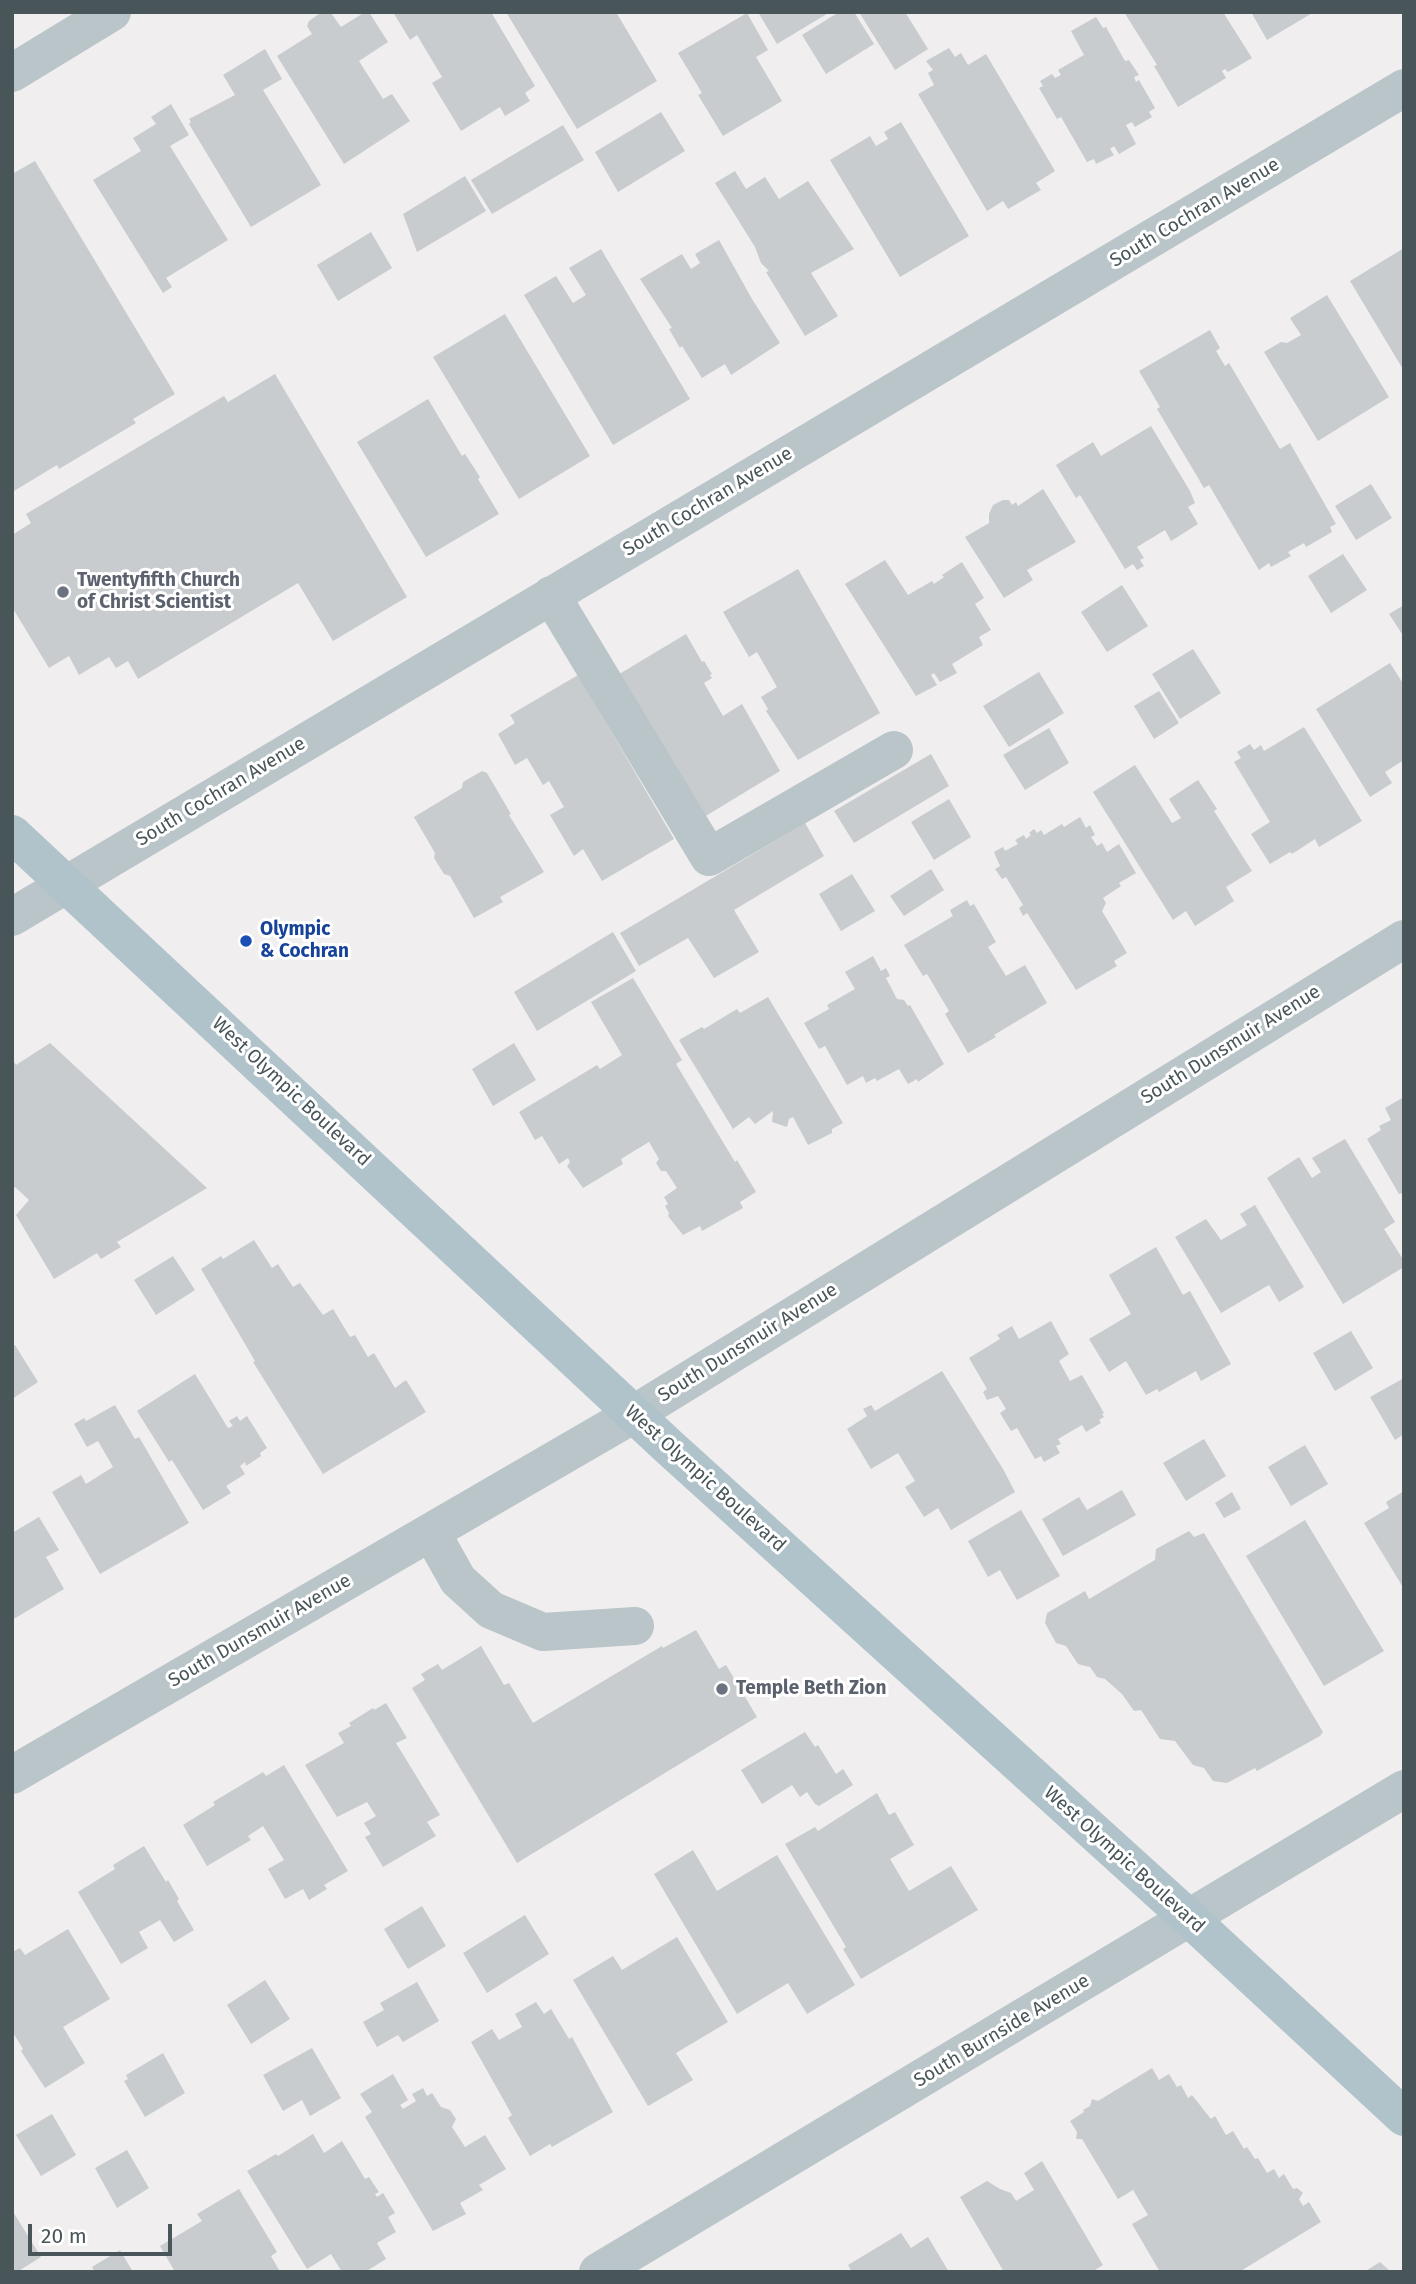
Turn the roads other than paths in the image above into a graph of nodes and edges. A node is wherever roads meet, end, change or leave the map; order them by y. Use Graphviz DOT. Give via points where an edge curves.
graph roads {
  1 [pos="112,12"];
  2 [pos="12,73"];
  3 [pos="1404,88"];
  4 [pos="551,596"];
  5 [pos="894,750"];
  6 [pos="12,834"];
  7 [pos="67,884"];
  8 [pos="12,917"];
  9 [pos="1404,939"];
  10 [pos="634,1414"];
  11 [pos="431,1532"];
  12 [pos="635,1626"];
  13 [pos="12,1775"];
  14 [pos="1404,1789"];
  15 [pos="1190,1919"];
  16 [pos="1404,2117"];
  17 [pos="598,2272"];
  1 -- 2 [label="street"];
  3 -- 4 [label="street, South Cochran Avenue"];
  4 -- 5 [label="street" via="709,857"];
  4 -- 7 [label="street, South Cochran Avenue"];
  6 -- 7 [label="main road, West Olympic Boulevard"];
  7 -- 8 [label="street, South Cochran Avenue"];
  7 -- 10 [label="main road, West Olympic Boulevard"];
  9 -- 10 [label="street, South Dunsmuir Avenue"];
  10 -- 11 [label="street, South Dunsmuir Avenue"];
  10 -- 15 [label="main road, West Olympic Boulevard"];
  11 -- 12 [label="street" via="458,1580 491,1610 543,1632"];
  11 -- 13 [label="street, South Dunsmuir Avenue"];
  14 -- 15 [label="street, South Burnside Avenue"];
  15 -- 16 [label="main road, West Olympic Boulevard"];
  15 -- 17 [label="street, South Burnside Avenue"];
}
